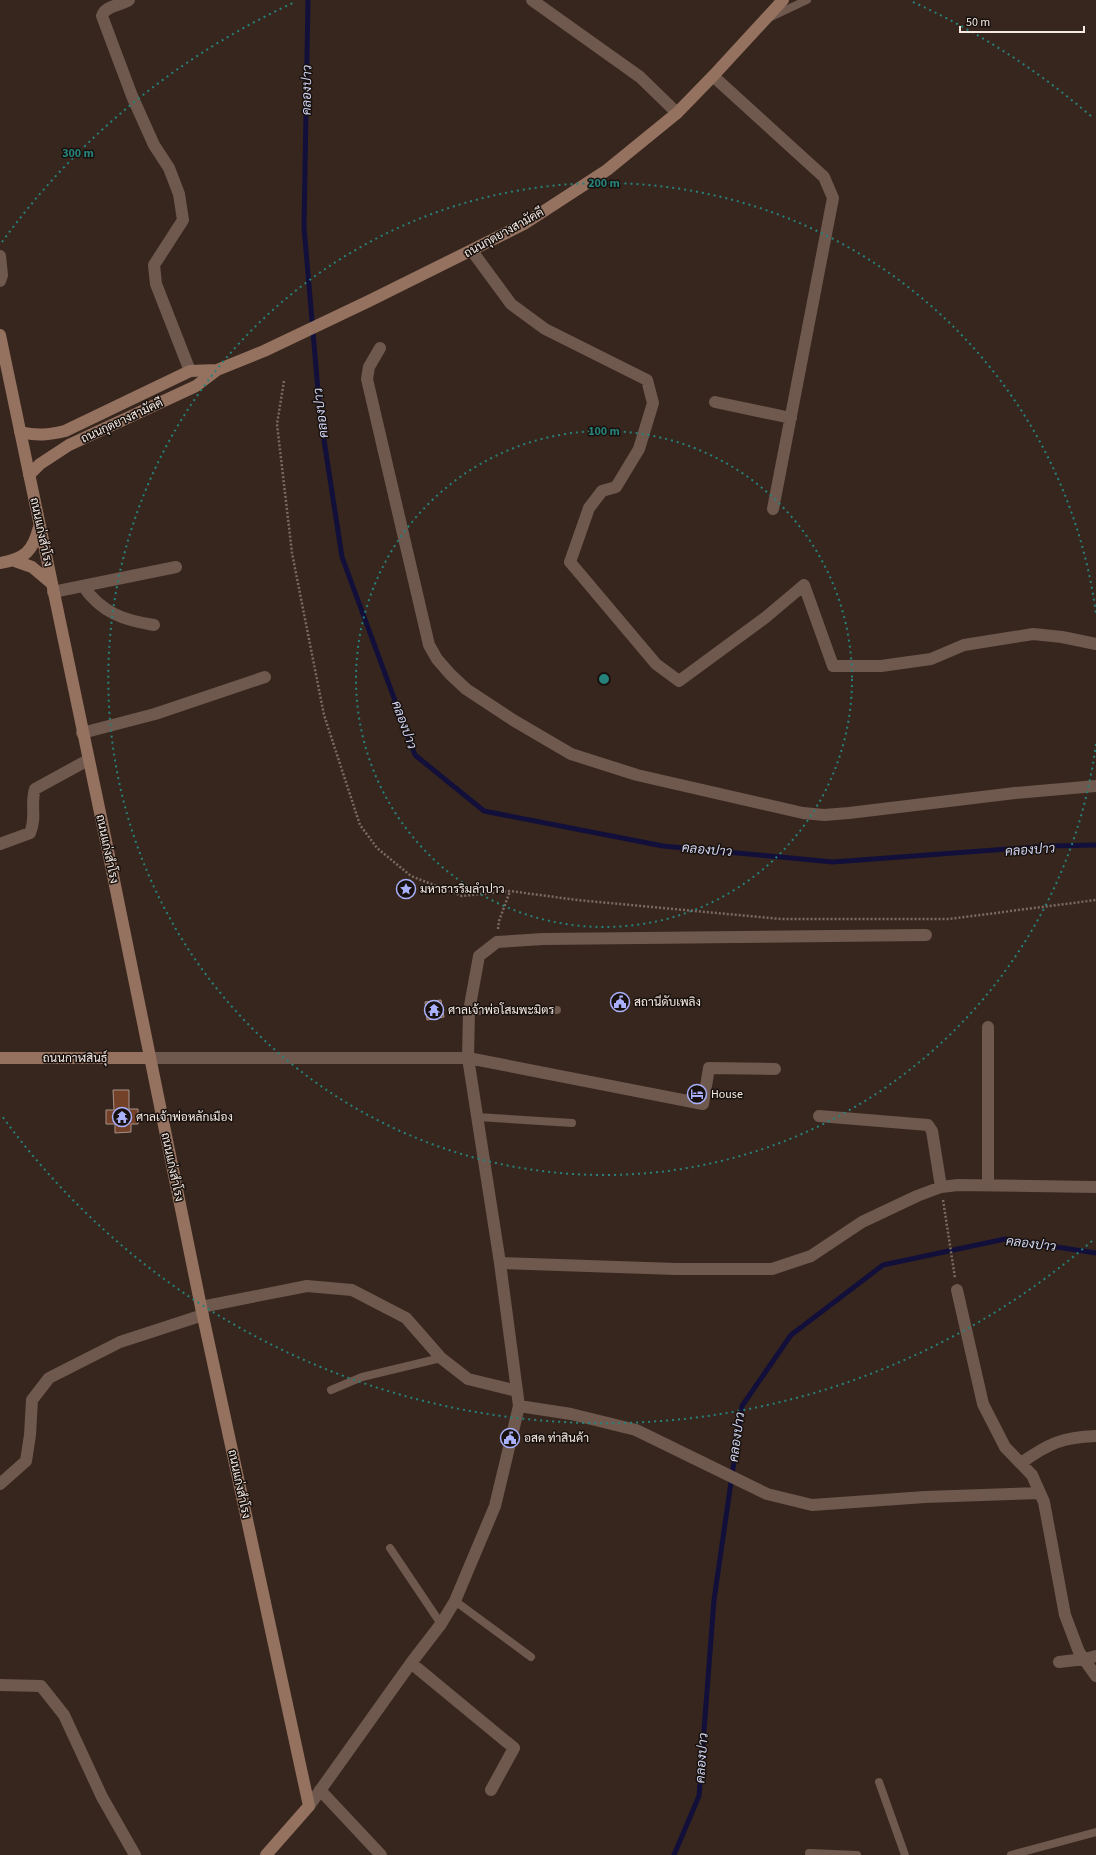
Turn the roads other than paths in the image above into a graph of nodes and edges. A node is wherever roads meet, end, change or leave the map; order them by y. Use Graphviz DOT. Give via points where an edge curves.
graph roads {
  1 [pos="129,0"];
  2 [pos="532,0"];
  3 [pos="783,0"];
  4 [pos="807,0"];
  5 [pos="765,20"];
  6 [pos="713,76"];
  7 [pos="677,113"];
  8 [pos="472,251"];
  9 [pos="0,256"];
  10 [pos="0,281"];
  11 [pos="0,335"];
  12 [pos="380,348"];
  13 [pos="217,370"];
  14 [pos="190,371"];
  15 [pos="715,402"];
  16 [pos="791,418"];
  17 [pos="20,432"];
  18 [pos="29,475"];
  19 [pos="773,509"];
  20 [pos="40,526"];
  21 [pos="15,560"];
  22 [pos="0,563"];
  23 [pos="176,567"];
  24 [pos="83,586"];
  25 [pos="52,588"];
  26 [pos="154,625"];
  27 [pos="1096,644"];
  28 [pos="265,677"];
  29 [pos="82,733"];
  30 [pos="88,760"];
  31 [pos="1096,786"];
  32 [pos="0,844"];
  33 [pos="926,935"];
  34 [pos="557,1010"];
  35 [pos="469,1011"];
  36 [pos="988,1027"];
  37 [pos="0,1058"];
  38 [pos="149,1058"];
  39 [pos="468,1058"];
  40 [pos="775,1069"];
  41 [pos="819,1116"];
  42 [pos="477,1117"];
  43 [pos="572,1123"];
  44 [pos="1095,1183"];
  45 [pos="988,1185"];
  46 [pos="941,1187"];
  47 [pos="500,1263"];
  48 [pos="956,1290"];
  49 [pos="202,1311"];
  50 [pos="441,1358"];
  51 [pos="332,1390"];
  52 [pos="517,1391"];
  53 [pos="520,1406"];
  54 [pos="1096,1436"];
  55 [pos="1020,1463"];
  56 [pos="0,1484"];
  57 [pos="1040,1493"];
  58 [pos="390,1548"];
  59 [pos="455,1601"];
  60 [pos="441,1624"];
  61 [pos="531,1657"];
  62 [pos="1090,1657"];
  63 [pos="1059,1662"];
  64 [pos="411,1663"];
  65 [pos="1096,1676"];
  66 [pos="0,1685"];
  67 [pos="879,1782"];
  68 [pos="320,1790"];
  69 [pos="491,1790"];
  70 [pos="309,1806"];
  71 [pos="1096,1832"];
  72 [pos="810,1853"];
  73 [pos="135,1855"];
  74 [pos="266,1855"];
  75 [pos="381,1855"];
  76 [pos="857,1855"];
  77 [pos="905,1855"];
  78 [pos="1011,1855"];
  1 -- 14 [label="street" via="103,11 102,16 154,145 169,168 179,194 183,220 154,265 156,284"];
  2 -- 7 [label="street" via="640,77"];
  3 -- 5 [label="main road, ถนนกุดยางสามัคคี"];
  4 -- 5 [label="lane"];
  5 -- 6 [label="main road, ถนนกุดยางสามัคคี"];
  6 -- 7 [label="main road, ถนนกุดยางสามัคคี"];
  6 -- 16 [label="street" via="824,177 832,198"];
  7 -- 8 [label="main road, ถนนกุดยางสามัคคี" via="607,170 524,224"];
  8 -- 13 [label="main road, ถนนกุดยางสามัคคี" via="264,351"];
  8 -- 27 [label="street" via="511,304 545,329 647,380 653,403 639,449 616,487 602,491 589,508 570,562 656,664 679,681 766,617 804,585 833,666 881,666 931,659 964,645 1033,634"];
  9 -- 10 [label="street"];
  11 -- 17 [label="main road, ถนนแก่งสำโรง"];
  12 -- 31 [label="street" via="369,367 367,379 429,645 437,659 460,684 513,720 571,754 637,775 803,813 824,815"];
  13 -- 14 [label="main road, ถนนกุดยางสามัคคี"];
  13 -- 18 [label="main road, ถนนกุดยางสามัคคี" via="196,386 69,445 40,464"];
  14 -- 17 [label="main road, ถนนกุดยางสามัคคี" via="66,431 41,435"];
  15 -- 16 [label="street"];
  16 -- 19 [label="street"];
  17 -- 18 [label="main road, ถนนแก่งสำโรง"];
  18 -- 20 [label="main road, ถนนแก่งสำโรง"];
  20 -- 21 [label="main road" via="31,550"];
  20 -- 25 [label="main road, ถนนแก่งสำโรง"];
  21 -- 22 [label="main road"];
  21 -- 25 [label="main road" via="32,567"];
  23 -- 24 [label="street"];
  24 -- 25 [label="street"];
  24 -- 26 [label="street" via="93,600 103,608 130,620"];
  25 -- 29 [label="main road, ถนนแก่งสำโรง"];
  28 -- 29 [label="street" via="156,714"];
  29 -- 30 [label="main road, ถนนแก่งสำโรง"];
  30 -- 32 [label="street" via="35,789 34,824 30,833"];
  30 -- 38 [label="main road, ถนนแก่งสำโรง"];
  33 -- 35 [label="street" via="551,938 497,942 479,956"];
  34 -- 35 [label="lane"];
  35 -- 39 [label="street"];
  36 -- 45 [label="street"];
  37 -- 38 [label="main road, ถนนกาฬสินธุ์"];
  38 -- 39 [label="street"];
  38 -- 49 [label="main road, ถนนแก่งสำโรง"];
  39 -- 40 [label="street" via="703,1104 709,1068"];
  39 -- 42 [label="street"];
  41 -- 46 [label="street" via="928,1125 932,1131"];
  42 -- 43 [label="lane"];
  42 -- 47 [label="street"];
  44 -- 45 [label="street"];
  45 -- 46 [label="street"];
  46 -- 47 [label="street" via="862,1222 810,1256 772,1269 676,1269"];
  47 -- 52 [label="street"];
  48 -- 55 [label="street" via="982,1404 1005,1447"];
  49 -- 50 [label="street" via="307,1286 352,1290 406,1318"];
  49 -- 56 [label="street" via="120,1342 50,1378 32,1400 26,1462"];
  49 -- 70 [label="main road, ถนนแก่งสำโรง"];
  50 -- 51 [label="lane" via="362,1376"];
  50 -- 52 [label="street" via="468,1379"];
  52 -- 53 [label="street"];
  53 -- 57 [label="street" via="571,1414 636,1430 767,1494 812,1505 925,1497"];
  53 -- 59 [label="street" via="494,1506"];
  54 -- 55 [label="street" via="1064,1440 1044,1446"];
  55 -- 57 [label="street" via="1032,1475"];
  57 -- 62 [label="street" via="1044,1502 1065,1615 1080,1652"];
  58 -- 60 [label="lane"];
  59 -- 60 [label="street"];
  59 -- 61 [label="lane"];
  60 -- 64 [label="street"];
  62 -- 63 [label="street"];
  62 -- 65 [label="street"];
  64 -- 68 [label="street"];
  64 -- 69 [label="street" via="514,1748"];
  66 -- 73 [label="street" via="41,1686 64,1715 102,1797"];
  67 -- 77 [label="lane"];
  68 -- 70 [label="street"];
  68 -- 75 [label="street"];
  70 -- 74 [label="main road"];
  71 -- 78 [label="lane"];
  72 -- 76 [label="lane"];
}
